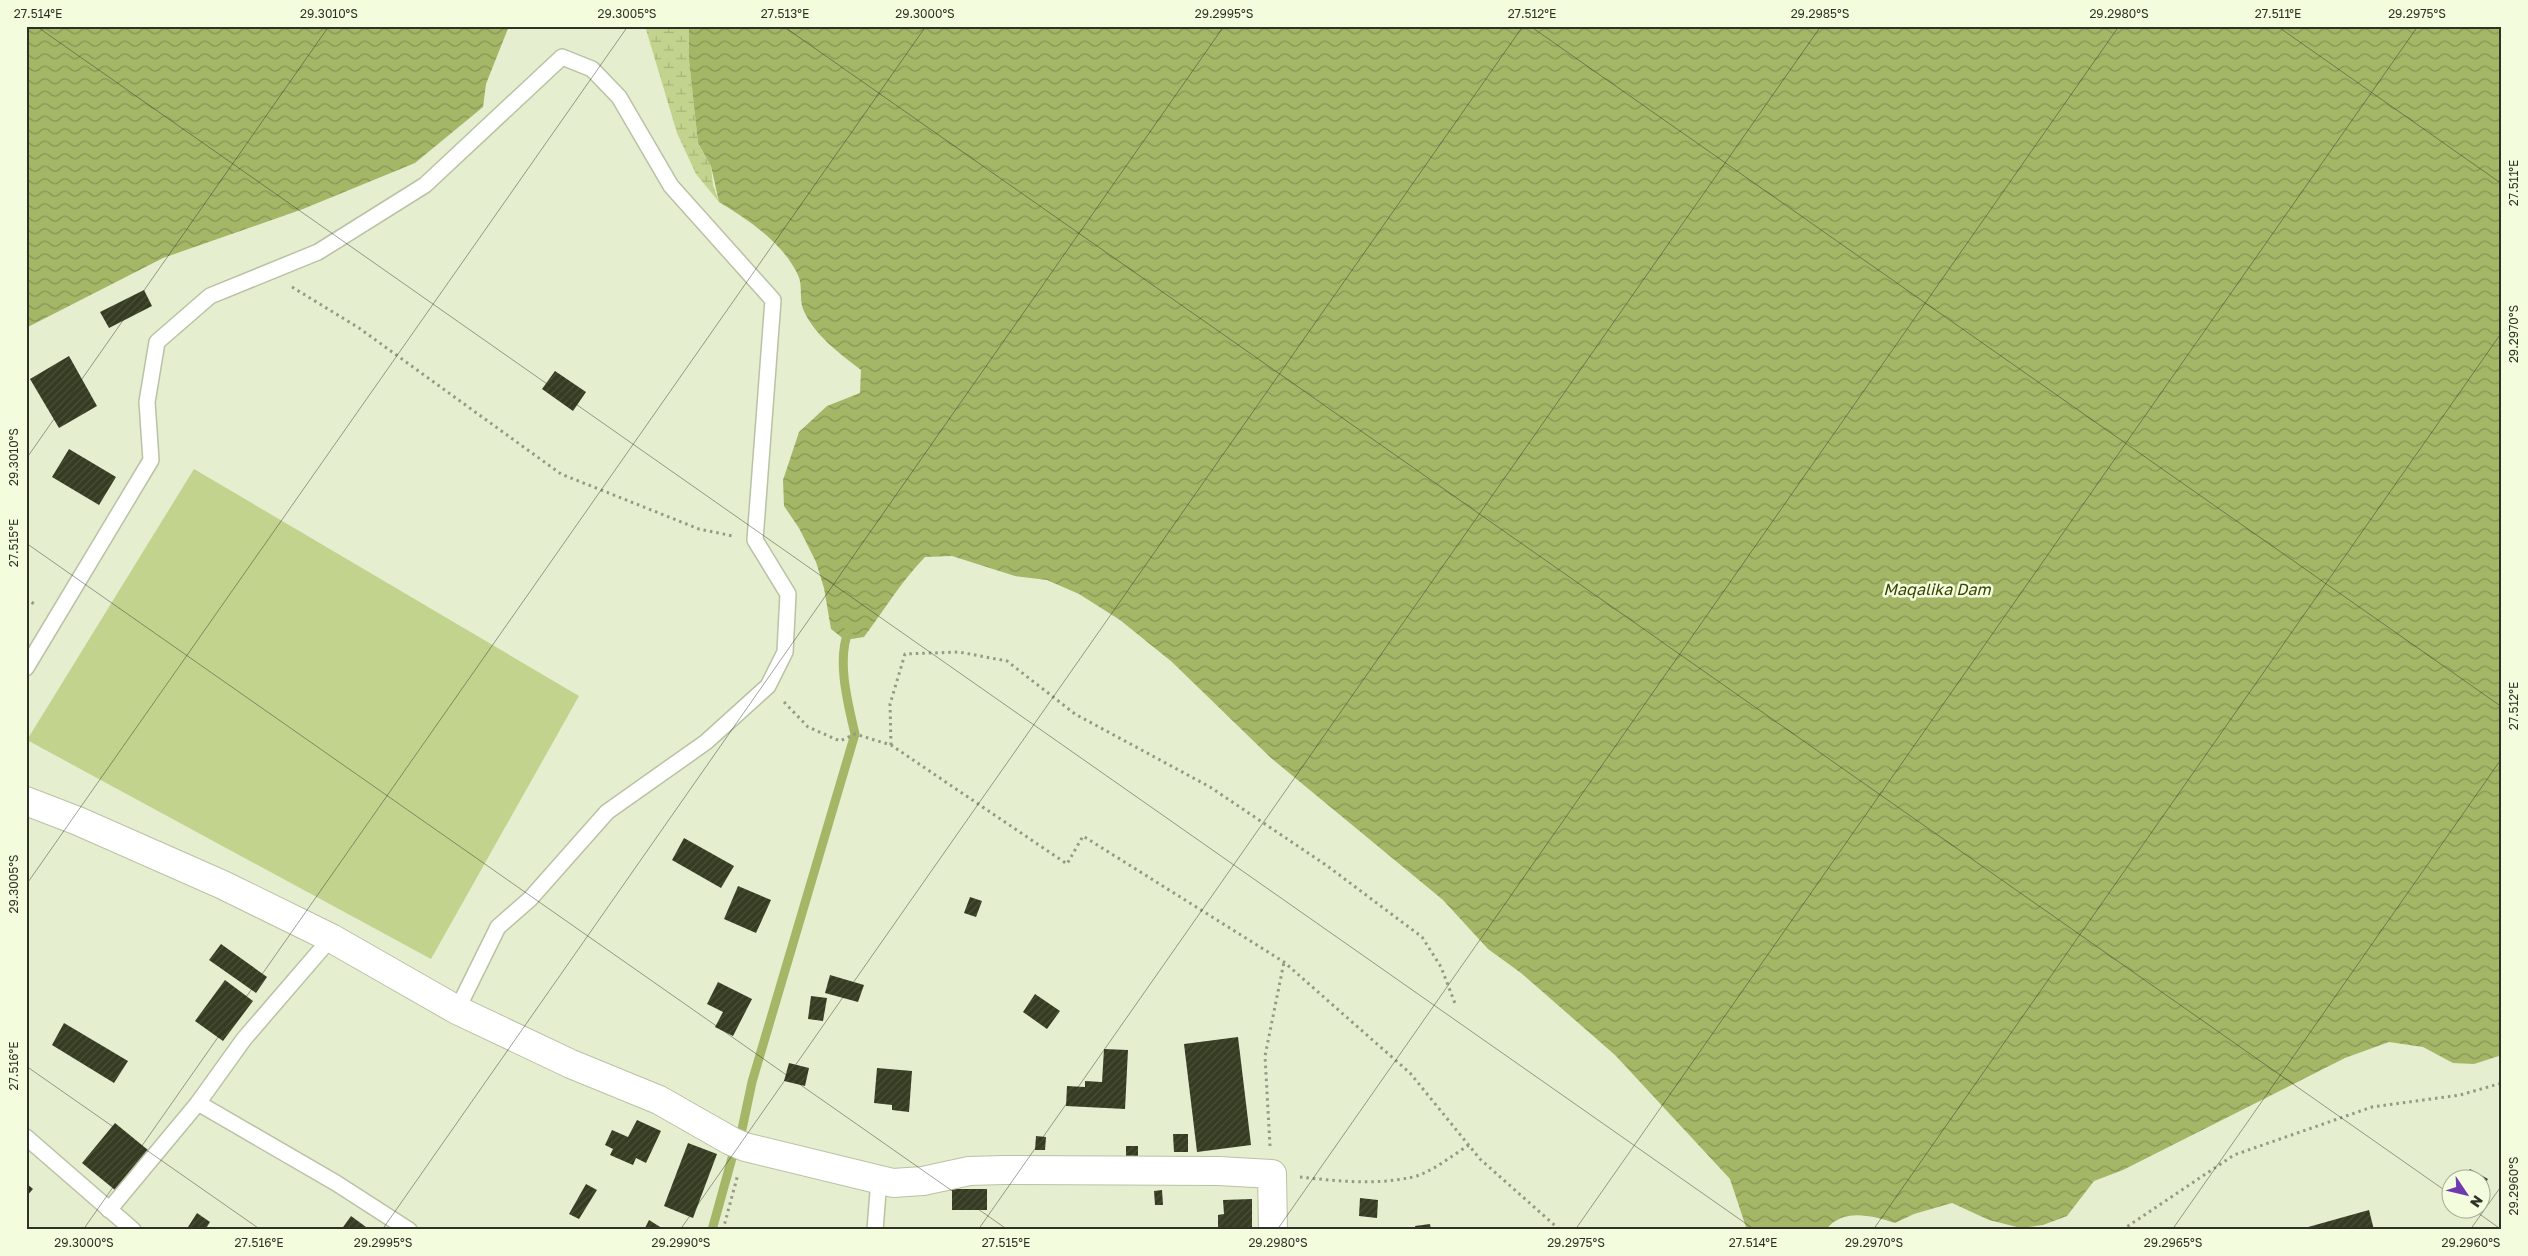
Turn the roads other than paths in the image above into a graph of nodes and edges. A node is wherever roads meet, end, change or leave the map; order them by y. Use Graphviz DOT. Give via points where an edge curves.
graph roads {
  1 [pos="26,668"];
  2 [pos="26,800"];
  3 [pos="331,938"];
  4 [pos="457,1010"];
  5 [pos="198,1103"];
  6 [pos="26,1137"];
  7 [pos="879,1179"];
  8 [pos="110,1210"];
  9 [pos="133,1230"];
  10 [pos="409,1230"];
  11 [pos="875,1230"];
  12 [pos="1273,1230"];
  1 -- 4 [label="lane" via="151,460 147,402 157,342 210,296 318,252 425,185 562,57 592,69 619,97 671,186 773,300 755,540 788,594 785,652 768,686 706,742 607,812 530,899 498,927"];
  2 -- 3 [label="street" via="223,885"];
  3 -- 4 [label="street"];
  3 -- 5 [label="lane" via="244,1039"];
  4 -- 7 [label="street" via="572,1064 659,1100 745,1147"];
  5 -- 8 [label="lane"];
  5 -- 10 [label="lane" via="336,1183"];
  6 -- 8 [label="lane"];
  7 -- 11 [label="lane"];
  7 -- 12 [label="street" via="893,1183 923,1181 969,1171 1004,1170 1272,1174"];
  8 -- 9 [label="lane"];
}
